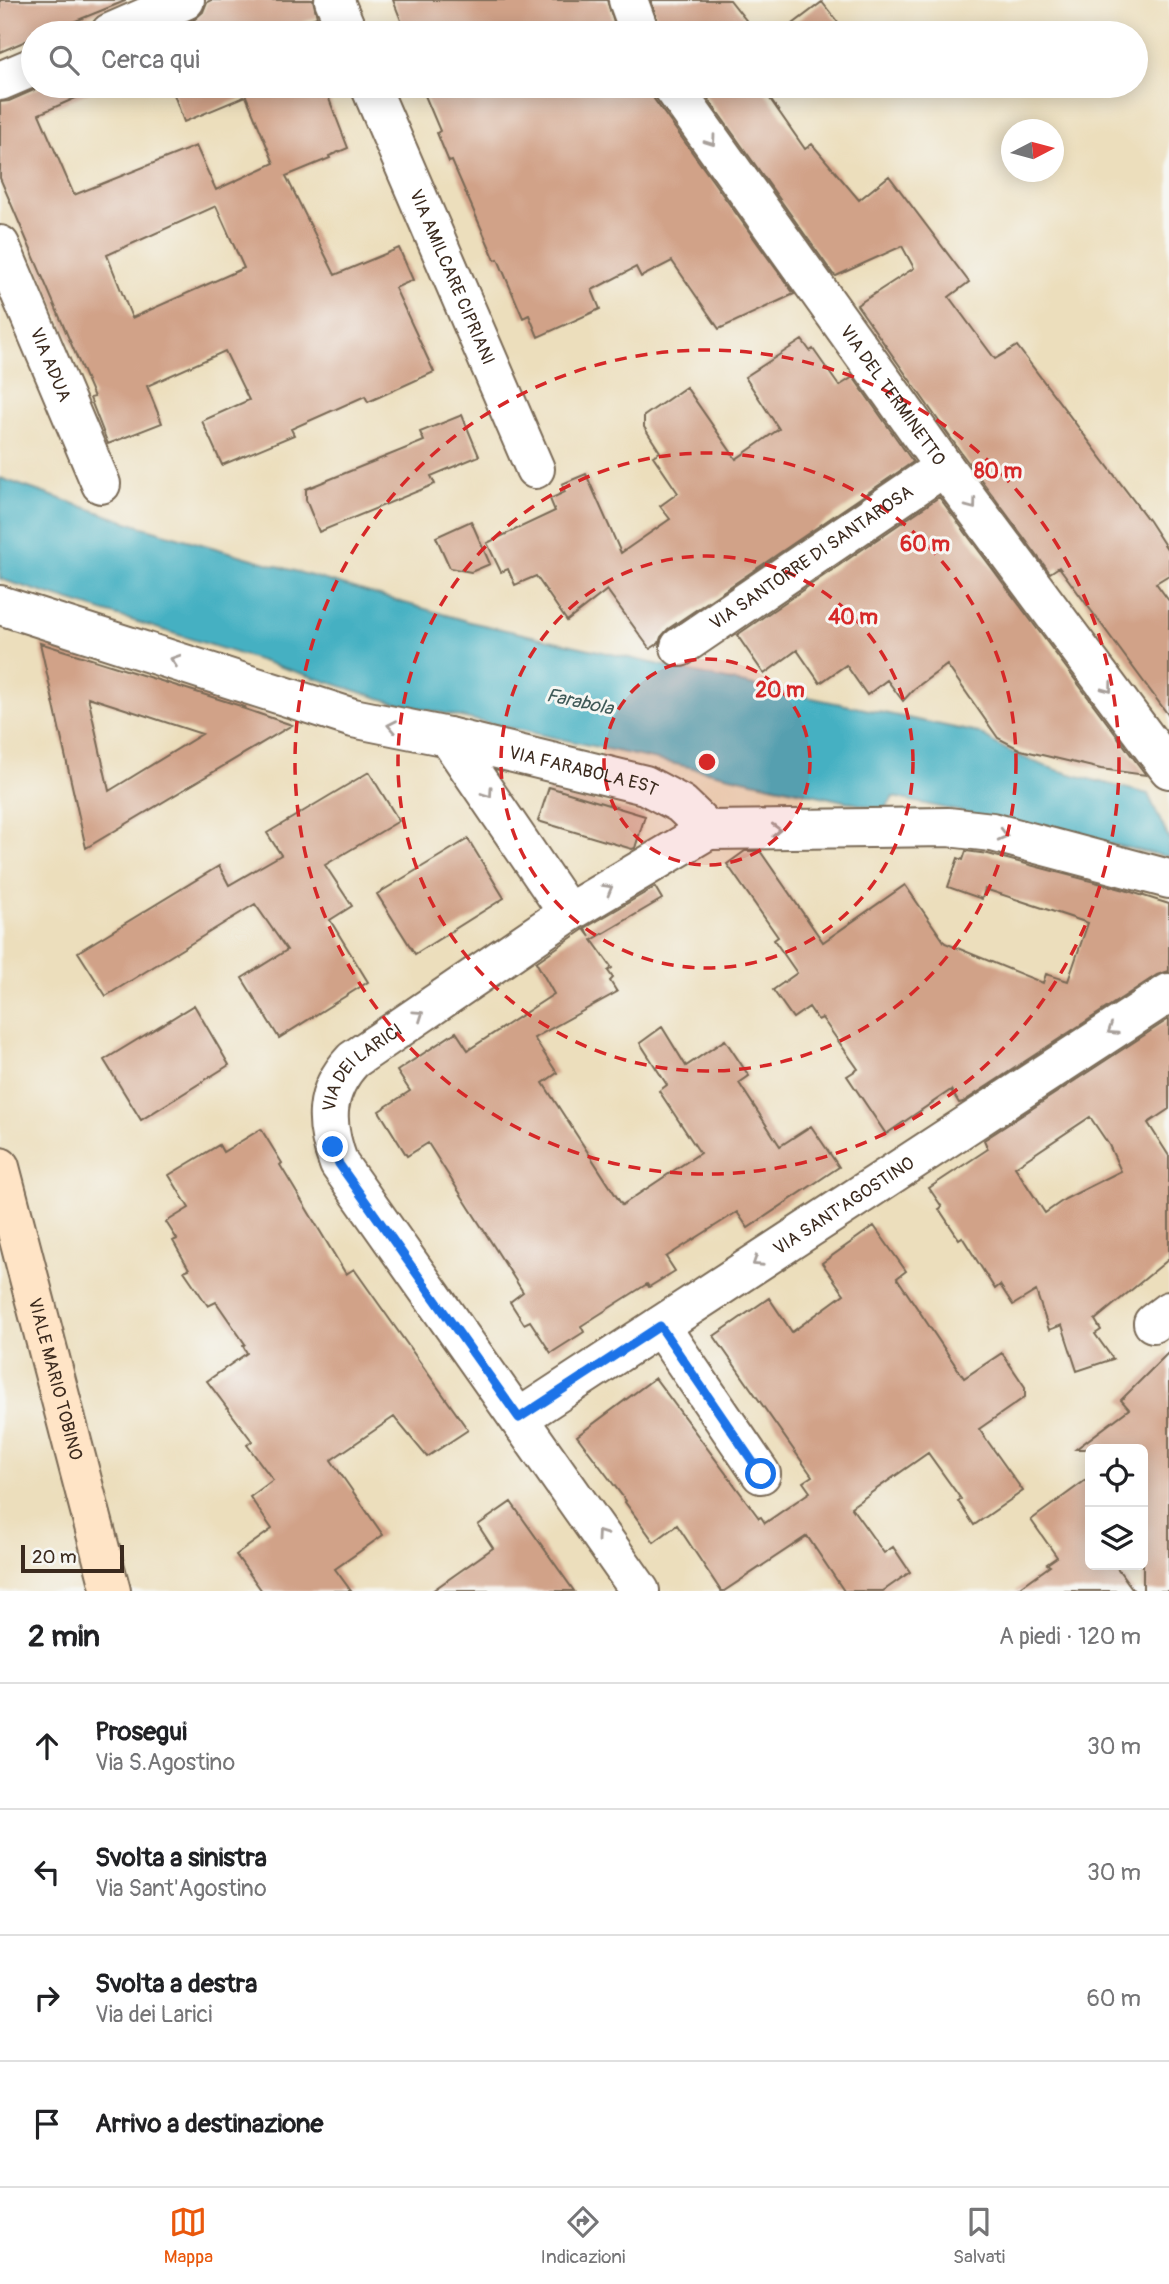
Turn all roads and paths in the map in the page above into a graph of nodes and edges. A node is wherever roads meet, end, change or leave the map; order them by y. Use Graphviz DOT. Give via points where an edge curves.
graph roads {
  1 [pos="185,0"];
  2 [pos="334,0"];
  3 [pos="628,0"];
  4 [pos="137,21"];
  5 [pos="343,21"];
  6 [pos="636,21"];
  7 [pos="21,72"];
  8 [pos="0,81"];
  9 [pos="375,98"];
  10 [pos="681,98"];
  11 [pos="0,245"];
  12 [pos="944,467"];
  13 [pos="535,469"];
  14 [pos="101,484"];
  15 [pos="0,605"];
  16 [pos="680,647"];
  17 [pos="448,737"];
  18 [pos="1169,769"];
  19 [pos="708,830"];
  20 [pos="1169,879"];
  21 [pos="568,912"];
  22 [pos="1169,993"];
  23 [pos="0,1167"];
  24 [pos="660,1326"];
  25 [pos="519,1418"];
  26 [pos="761,1474"];
  27 [pos="111,1591"];
  28 [pos="640,1591"];
  1 -- 4 [label="street"];
  2 -- 5 [label="street"];
  3 -- 6 [label="street"];
  7 -- 8 [label="street"];
  9 -- 13 [label="street, VIA AMILCARE CIPRIANI"];
  10 -- 12 [label="street, VIA DEL TERMINETTO, one-way"];
  11 -- 14 [label="street, VIA ADUA"];
  12 -- 16 [label="street, VIA SANTORRE DI SANTAROSA"];
  12 -- 18 [label="street, VIA DEL TERMINETTO, one-way"];
  17 -- 15 [label="street, VIA FARABOLA EST, one-way" via="353,718"];
  17 -- 19 [label="street, VIA FARABOLA EST" via="645,785 681,804"];
  17 -- 21 [label="street, one-way"];
  19 -- 20 [label="street, one-way" via="948,827 992,832"];
  21 -- 19 [label="street, VIA DEI LARICI, one-way"];
  25 -- 21 [label="street, VIA DEI LARICI, one-way" via="339,1164 329,1112 332,1091 353,1060"];
  22 -- 24 [label="street, VIA SANT'AGOSTINO, one-way"];
  23 -- 27 [label="main road, VIALE MARIO TOBINO"];
  24 -- 25 [label="street, VIA SANT'AGOSTINO"];
  24 -- 26 [label="street"];
  28 -- 25 [label="street, VIA DEI LARICI, one-way"];
}
